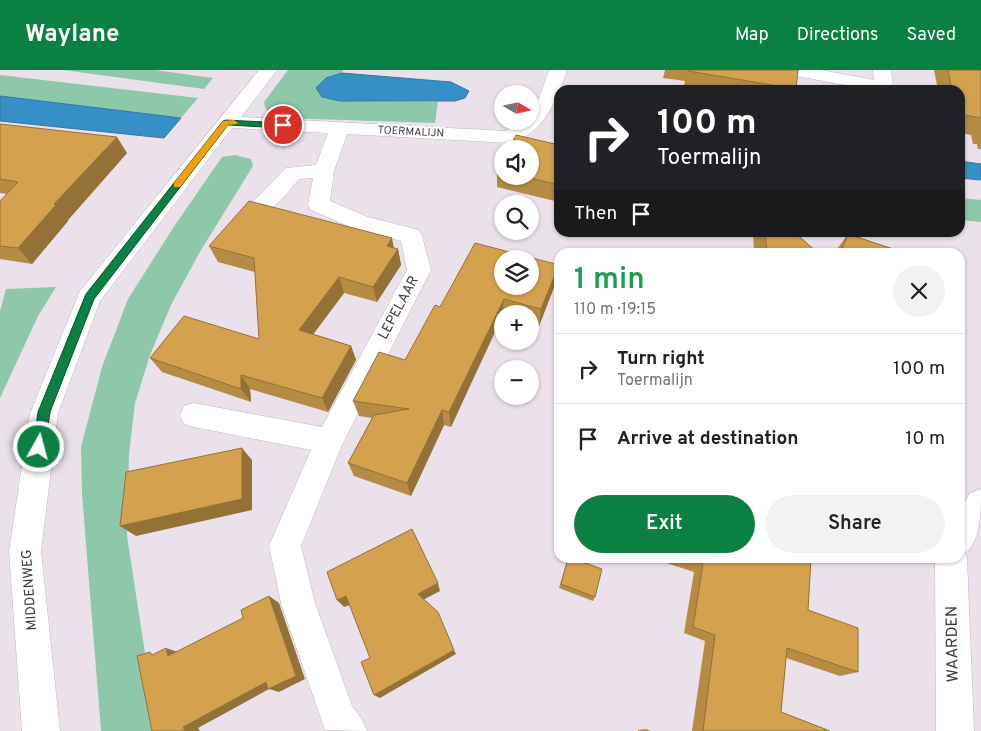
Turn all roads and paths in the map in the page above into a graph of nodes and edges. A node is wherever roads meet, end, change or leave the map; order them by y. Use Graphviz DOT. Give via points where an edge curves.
graph roads {
  1 [pos="268,70"];
  2 [pos="558,70"];
  3 [pos="792,70"];
  4 [pos="882,70"];
  5 [pos="873,85"];
  6 [pos="884,85"];
  7 [pos="226,122"];
  8 [pos="339,128"];
  9 [pos="324,171"];
  10 [pos="263,205"];
  11 [pos="194,415"];
  12 [pos="329,441"];
  13 [pos="981,503"];
  14 [pos="965,530"];
  15 [pos="951,563"];
  16 [pos="336,726"];
  17 [pos="41,731"];
  18 [pos="955,731"];
  1 -- 7 [label="street, MIDDENWEG"];
  2 -- 8 [label="street, TOERMALIJN" via="548,98 532,123 510,137"];
  3 -- 5 [label="street"];
  4 -- 6 [label="street"];
  7 -- 8 [label="street, TOERMALIJN"];
  7 -- 17 [label="street, MIDDENWEG" via="89,297 44,412 25,552"];
  8 -- 9 [label="street, LEPELAAR"];
  9 -- 10 [label="street" via="293,173"];
  9 -- 12 [label="street, LEPELAAR" via="319,205 361,223 411,236 419,270"];
  11 -- 12 [label="street"];
  12 -- 16 [label="street, LEPELAAR" via="285,546 298,603"];
  13 -- 14 [label="street"];
  15 -- 18 [label="street, WAARDEN"];
}
